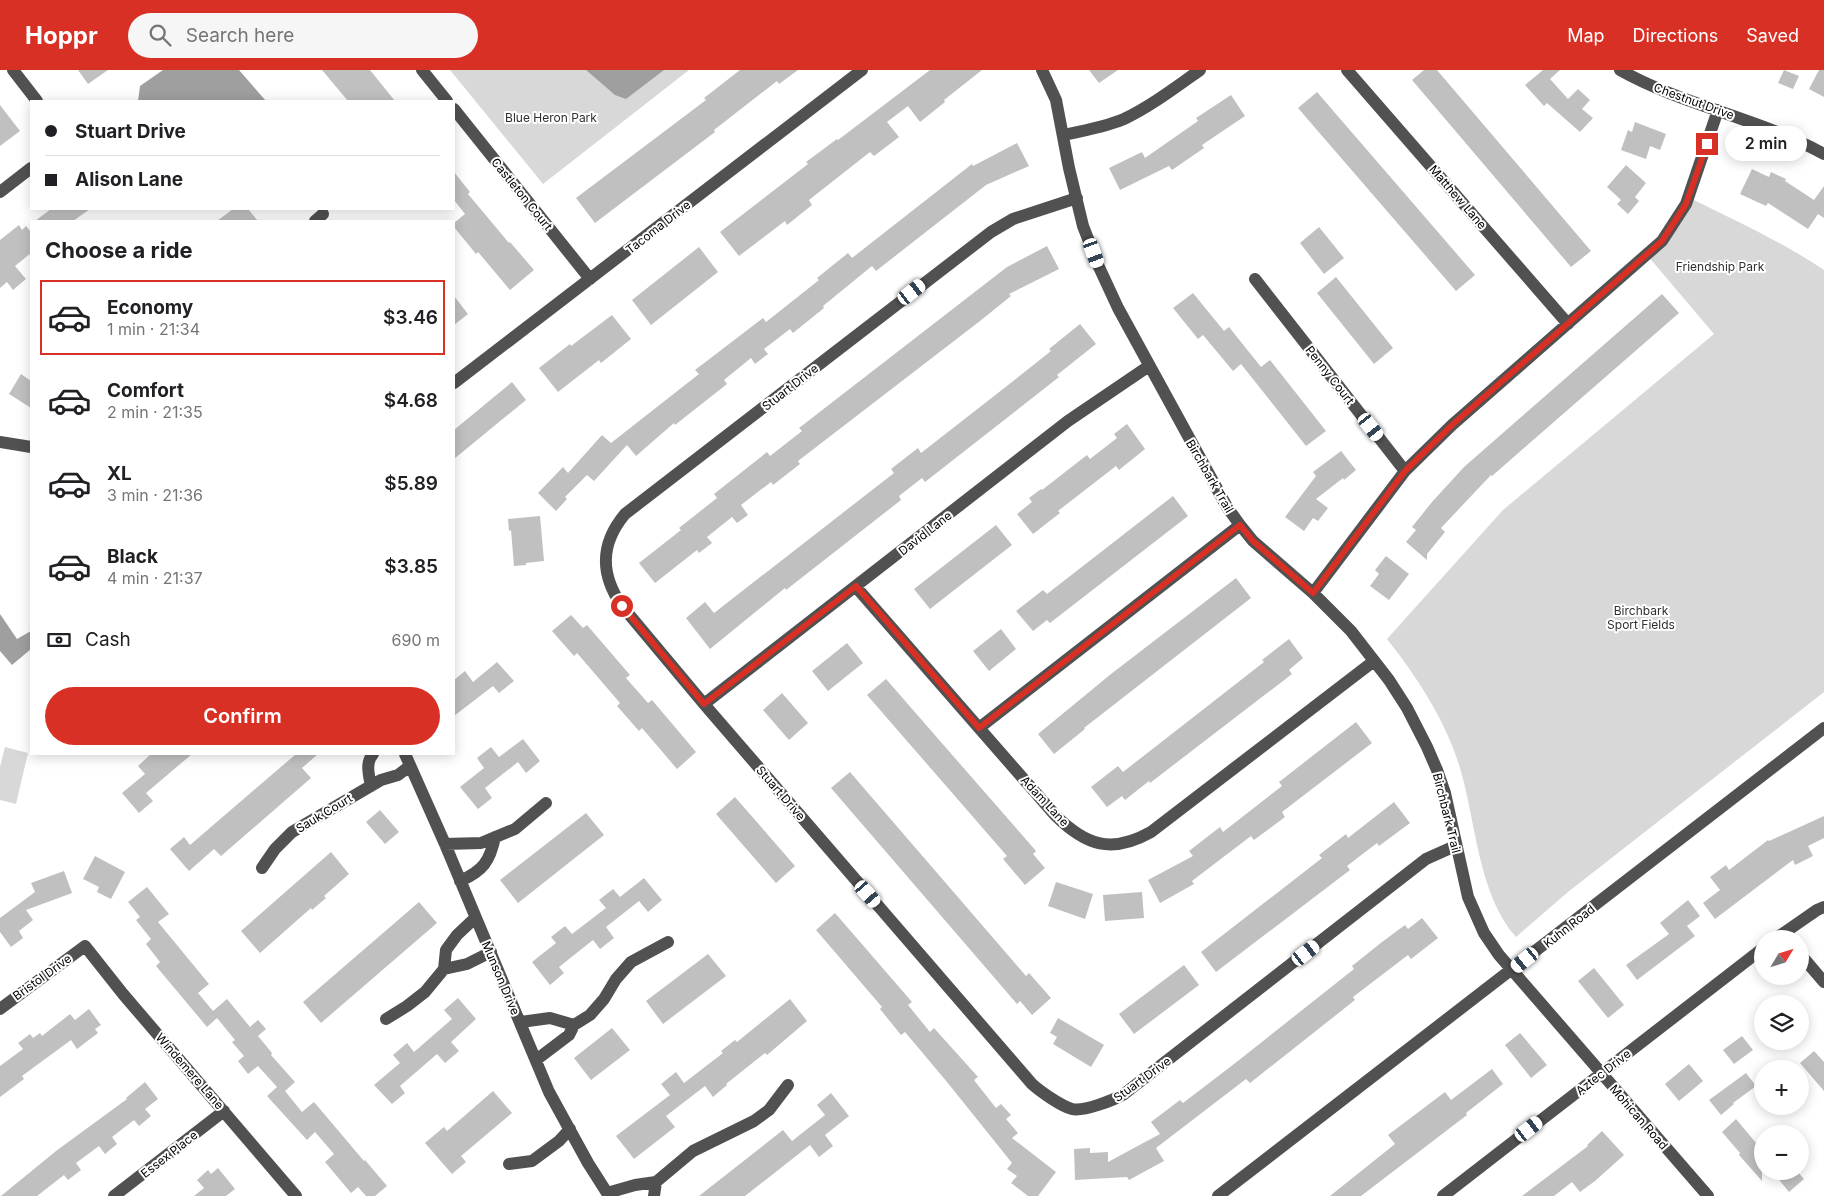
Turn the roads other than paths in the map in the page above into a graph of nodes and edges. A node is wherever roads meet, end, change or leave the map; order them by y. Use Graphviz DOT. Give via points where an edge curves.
graph roads {
  1 [pos="13,70"];
  2 [pos="422,70"];
  3 [pos="862,70"];
  4 [pos="1042,70"];
  5 [pos="1200,70"];
  6 [pos="1347,70"];
  7 [pos="1620,70"];
  8 [pos="36,100"];
  9 [pos="446,100"];
  10 [pos="1718,110"];
  11 [pos="455,111"];
  12 [pos="1063,135"];
  13 [pos="1824,154"];
  14 [pos="30,169"];
  15 [pos="0,192"];
  16 [pos="1077,198"];
  17 [pos="590,279"];
  18 [pos="1255,280"];
  19 [pos="1568,324"];
  20 [pos="1149,366"];
  21 [pos="455,382"];
  22 [pos="0,442"];
  23 [pos="30,447"];
  24 [pos="1405,471"];
  25 [pos="1240,525"];
  26 [pos="856,586"];
  27 [pos="1313,593"];
  28 [pos="1374,660"];
  29 [pos="704,704"];
  30 [pos="979,728"];
  31 [pos="1824,728"];
  32 [pos="372,755"];
  33 [pos="405,755"];
  34 [pos="410,766"];
  35 [pos="371,786"];
  36 [pos="546,803"];
  37 [pos="495,837"];
  38 [pos="445,844"];
  39 [pos="1456,846"];
  40 [pos="262,868"];
  41 [pos="460,881"];
  42 [pos="1824,907"];
  43 [pos="475,918"];
  44 [pos="1792,930"];
  45 [pos="668,942"];
  46 [pos="84,946"];
  47 [pos="491,952"];
  48 [pos="1754,955"];
  49 [pos="1809,964"];
  50 [pos="444,969"];
  51 [pos="1512,970"];
  52 [pos="1824,982"];
  53 [pos="0,1008"];
  54 [pos="386,1019"];
  55 [pos="521,1022"];
  56 [pos="574,1025"];
  57 [pos="536,1060"];
  58 [pos="1601,1073"];
  59 [pos="788,1085"];
  60 [pos="224,1111"];
  61 [pos="570,1129"];
  62 [pos="509,1164"];
  63 [pos="656,1182"];
  64 [pos="608,1195"];
  65 [pos="114,1196"];
  66 [pos="296,1196"];
  67 [pos="654,1196"];
  68 [pos="1218,1196"];
  69 [pos="1443,1196"];
  70 [pos="1708,1196"];
  1 -- 8 [label="street"];
  2 -- 9 [label="street"];
  3 -- 17 [label="street, Tacoma Drive"];
  4 -- 12 [label="street, Birchbark Trail" via="1056,100"];
  5 -- 12 [label="street" via="1124,118"];
  6 -- 19 [label="street, Matthew Lane"];
  7 -- 10 [label="street, Chestnut Drive" via="1644,83"];
  10 -- 13 [label="street, Chestnut Drive" via="1781,132"];
  10 -- 19 [label="street" via="1686,204 1662,241"];
  11 -- 17 [label="street, Castleton Court"];
  12 -- 16 [label="street, Birchbark Trail"];
  14 -- 15 [label="street"];
  16 -- 20 [label="street, Birchbark Trail" via="1098,267"];
  16 -- 29 [label="street, Stuart Drive" via="1013,219 991,232 618,522 606,553 606,574 613,593"];
  17 -- 21 [label="street, Tacoma Drive"];
  18 -- 24 [label="street, Penny Court"];
  19 -- 24 [label="street" via="1452,425"];
  20 -- 25 [label="street, Birchbark Trail"];
  20 -- 26 [label="street, David Lane" via="1068,421"];
  22 -- 23 [label="street"];
  24 -- 27 [label="street"];
  25 -- 27 [label="street, Birchbark Trail" via="1253,541"];
  25 -- 30 [label="street"];
  26 -- 29 [label="street, David Lane"];
  26 -- 30 [label="street, Adam Lane"];
  27 -- 28 [label="street, Birchbark Trail" via="1351,631"];
  28 -- 30 [label="street, Adam Lane" via="1151,832 1129,843 1092,842 1066,826"];
  28 -- 39 [label="street, Birchbark Trail" via="1407,708 1428,747 1444,793"];
  29 -- 39 [label="street, Stuart Drive" via="1032,1084 1073,1110 1108,1103 1124,1094 1426,859"];
  31 -- 51 [label="street, Kuhn Road"];
  32 -- 35 [label="street" via="368,768"];
  33 -- 34 [label="street, Munson Drive"];
  34 -- 35 [label="street, Sauk Court" via="398,775"];
  34 -- 38 [label="street, Munson Drive"];
  35 -- 40 [label="street, Sauk Court" via="292,832"];
  36 -- 37 [label="street" via="515,829"];
  37 -- 38 [label="street" via="481,842"];
  37 -- 41 [label="street" via="487,862 473,875"];
  38 -- 41 [label="street, Munson Drive"];
  39 -- 51 [label="street, Birchbark Trail" via="1468,897 1477,918 1491,944"];
  41 -- 43 [label="street, Munson Drive"];
  42 -- 44 [label="street"];
  43 -- 47 [label="street, Munson Drive"];
  43 -- 50 [label="street" via="446,950"];
  45 -- 56 [label="street" via="631,962 590,1015"];
  46 -- 53 [label="street, Bristol Drive"];
  46 -- 60 [label="street, Windemere Lane"];
  47 -- 50 [label="street" via="468,964"];
  47 -- 55 [label="street, Munson Drive"];
  48 -- 58 [label="street, Aztec Drive"];
  49 -- 52 [label="street"];
  50 -- 54 [label="street" via="425,992"];
  51 -- 58 [label="street, Mohican Road"];
  51 -- 68 [label="street, Kuhn Road"];
  55 -- 56 [label="street" via="550,1018"];
  55 -- 57 [label="street, Munson Drive"];
  56 -- 57 [label="street" via="569,1035"];
  57 -- 61 [label="street, Munson Drive"];
  58 -- 69 [label="street, Aztec Drive"];
  58 -- 70 [label="street, Mohican Road"];
  59 -- 63 [label="street" via="769,1110 754,1121 693,1151"];
  60 -- 65 [label="street, Essex Place"];
  60 -- 66 [label="street, Windemere Lane"];
  61 -- 62 [label="street" via="560,1141 532,1161"];
  61 -- 64 [label="street, Munson Drive"];
  63 -- 64 [label="street" via="635,1185"];
  63 -- 67 [label="street"];
}
